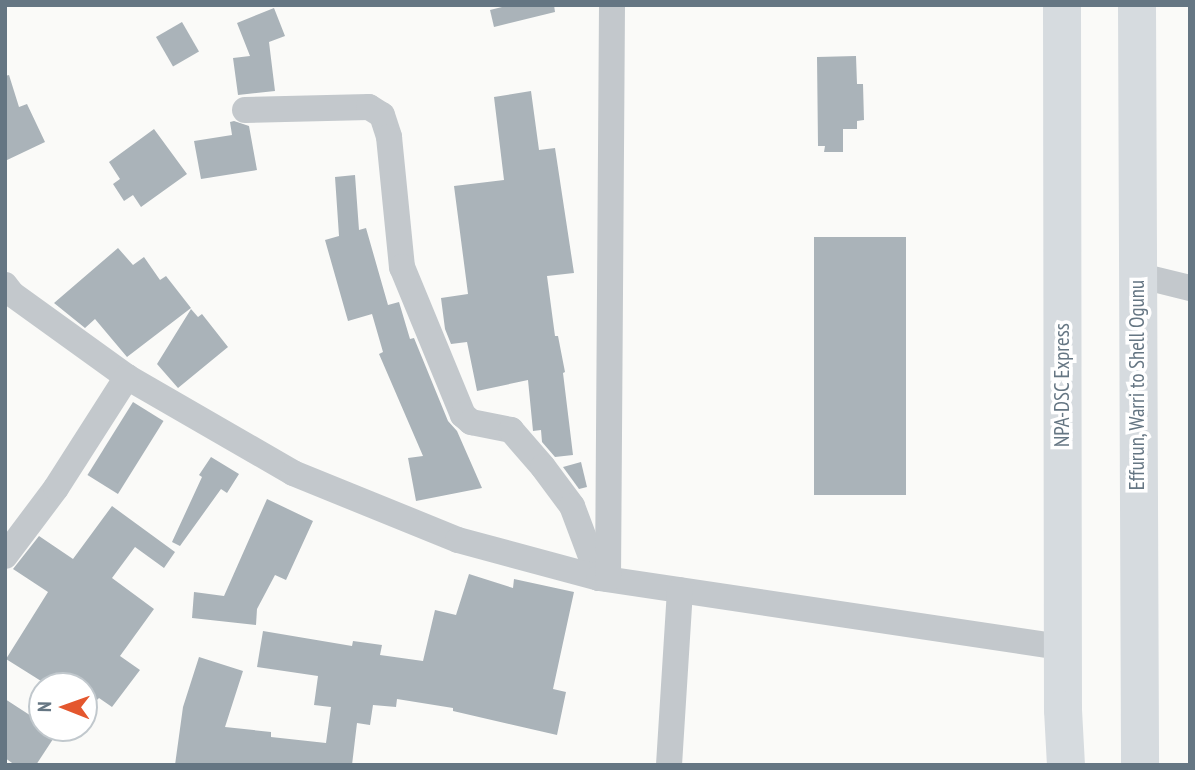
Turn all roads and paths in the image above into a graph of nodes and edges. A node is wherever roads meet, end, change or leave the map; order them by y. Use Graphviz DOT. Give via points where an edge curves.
graph roads {
  1 [pos="612,5"];
  2 [pos="1062,5"];
  3 [pos="1137,5"];
  4 [pos="245,110"];
  5 [pos="1137,275"];
  6 [pos="5,285"];
  7 [pos="1190,288"];
  8 [pos="127,377"];
  9 [pos="5,556"];
  10 [pos="604,579"];
  11 [pos="680,590"];
  12 [pos="1063,647"];
  13 [pos="669,765"];
  14 [pos="1066,765"];
  15 [pos="1140,765"];
  1 -- 10 [label="street"];
  2 -- 12 [label="main road, NPA-DSC Express"];
  3 -- 5 [label="main road, Effurun, Warri to Shell Ogunu"];
  4 -- 10 [label="street" via="369,107 382,115 389,137 402,267 463,415 471,422 511,430 543,467 572,506"];
  5 -- 7 [label="street"];
  5 -- 15 [label="main road, Effurun, Warri to Shell Ogunu"];
  6 -- 8 [label="street"];
  8 -- 9 [label="street"];
  8 -- 10 [label="street" via="293,473 458,540"];
  10 -- 11 [label="street"];
  11 -- 12 [label="street"];
  11 -- 13 [label="street"];
  12 -- 14 [label="main road, NPA-DSC Express"];
}
